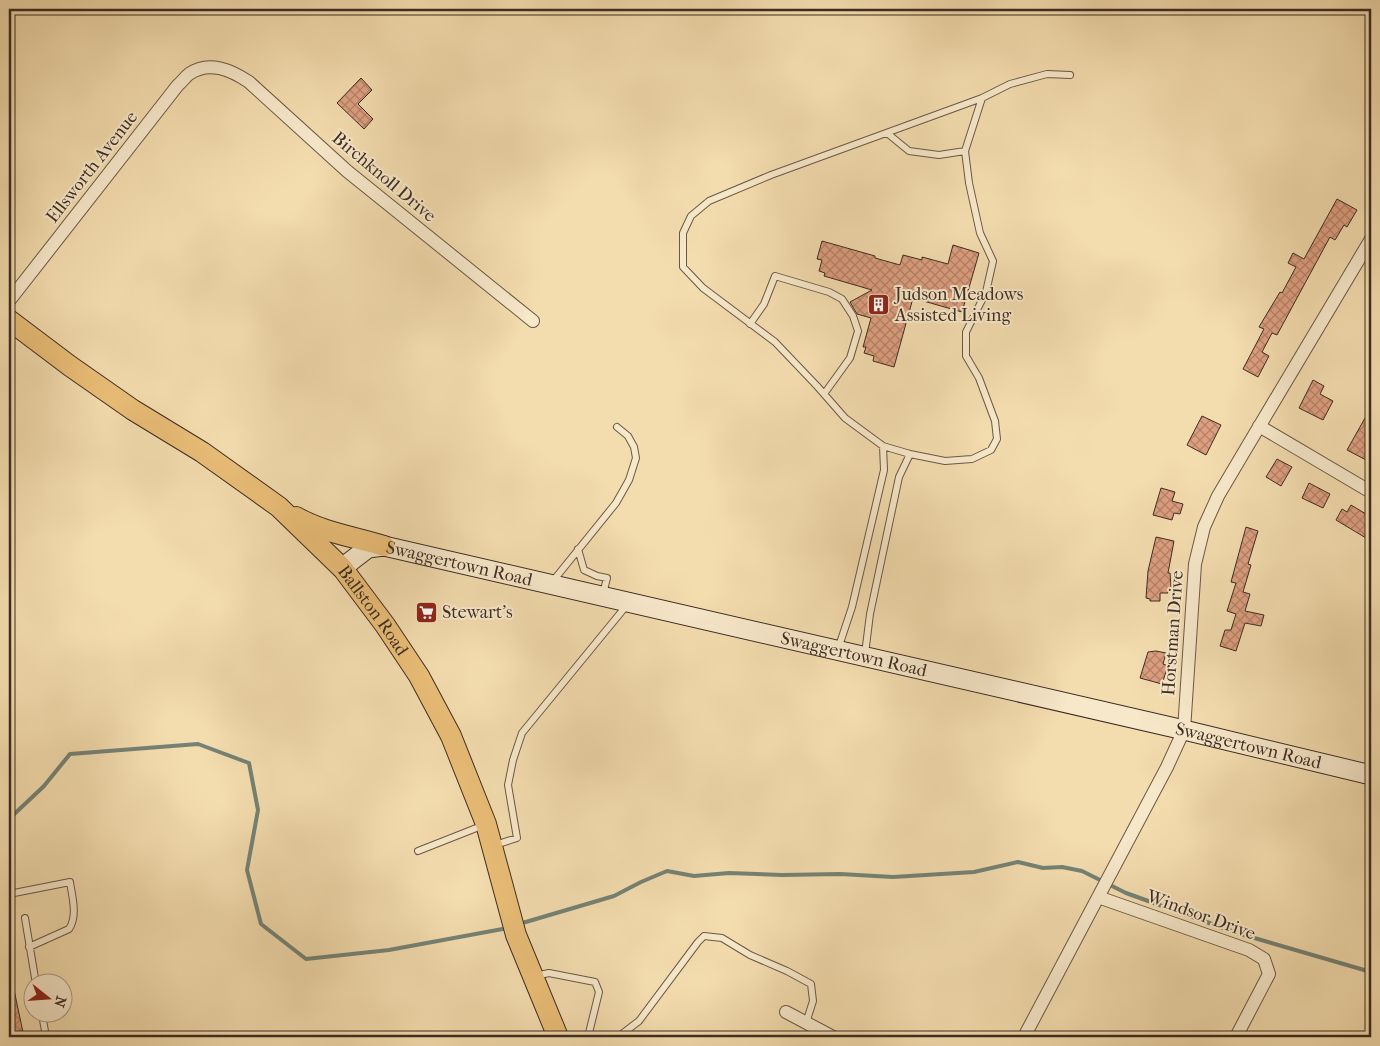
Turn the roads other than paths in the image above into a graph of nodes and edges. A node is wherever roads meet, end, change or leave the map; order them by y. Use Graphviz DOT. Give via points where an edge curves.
graph roads {
  1 [pos="210,66"];
  2 [pos="1070,75"];
  3 [pos="982,98"];
  4 [pos="887,132"];
  5 [pos="965,151"];
  6 [pos="1371,238"];
  7 [pos="9,301"];
  8 [pos="9,320"];
  9 [pos="533,321"];
  10 [pos="750,324"];
  11 [pos="824,394"];
  12 [pos="617,426"];
  13 [pos="1259,426"];
  14 [pos="883,446"];
  15 [pos="910,454"];
  16 [pos="1371,492"];
  17 [pos="279,507"];
  18 [pos="384,546"];
  19 [pos="578,549"];
  20 [pos="343,569"];
  21 [pos="551,584"];
  22 [pos="603,596"];
  23 [pos="630,602"];
  24 [pos="838,650"];
  25 [pos="865,656"];
  26 [pos="1184,730"];
  27 [pos="1371,776"];
  28 [pos="486,824"];
  29 [pos="492,846"];
  30 [pos="418,851"];
  31 [pos="9,894"];
  32 [pos="1098,897"];
  33 [pos="25,918"];
  34 [pos="29,947"];
  35 [pos="34,974"];
  36 [pos="532,976"];
  37 [pos="786,1012"];
  38 [pos="806,1023"];
  39 [pos="44,1024"];
  40 [pos="46,1037"];
  41 [pos="558,1037"];
  42 [pos="588,1037"];
  43 [pos="618,1037"];
  44 [pos="833,1037"];
  45 [pos="1024,1037"];
  46 [pos="1236,1037"];
  1 -- 7 [label="street, Ellsworth Avenue" via="190,73 178,86"];
  1 -- 9 [label="street, Birchknoll Drive" via="233,72 249,82 347,171"];
  2 -- 3 [label="lane" via="1047,74 1010,84"];
  3 -- 4 [label="lane"];
  3 -- 5 [label="lane"];
  4 -- 5 [label="lane" via="909,150 939,155"];
  4 -- 10 [label="lane" via="709,201 691,216 682,233 683,267 703,288"];
  5 -- 15 [label="lane" via="980,233 993,261 986,292 966,332 966,356 979,378 995,421 997,439 992,450 972,459 945,461"];
  6 -- 13 [label="street, Horstman Drive"];
  8 -- 17 [label="main road, Ballston Road" via="133,410 202,452"];
  10 -- 11 [label="lane" via="775,342"];
  10 -- 11 [label="lane" via="764,304 776,276 829,292 842,300 858,331 850,358"];
  11 -- 14 [label="lane" via="845,418"];
  12 -- 19 [label="lane" via="628,436 636,458 629,480 616,502"];
  13 -- 16 [label="street"];
  13 -- 26 [label="street, Horstman Drive" via="1218,496 1204,527 1195,564"];
  14 -- 15 [label="lane"];
  14 -- 24 [label="lane" via="884,470 852,606"];
  15 -- 25 [label="lane" via="899,477 870,614"];
  17 -- 18 [label="main road" via="304,522"];
  17 -- 20 [label="main road, Ballston Road"];
  18 -- 20 [label="street, Swaggertown Road" via="368,548"];
  18 -- 21 [label="street, Swaggertown Road"];
  19 -- 21 [label="lane"];
  19 -- 22 [label="lane" via="584,570 608,578"];
  20 -- 28 [label="main road, Ballston Road" via="385,625 434,702"];
  21 -- 22 [label="street, Swaggertown Road"];
  22 -- 23 [label="street, Swaggertown Road"];
  23 -- 24 [label="street, Swaggertown Road"];
  23 -- 29 [label="lane" via="522,733 508,785 517,838"];
  24 -- 25 [label="street, Swaggertown Road"];
  25 -- 26 [label="street, Swaggertown Road"];
  26 -- 27 [label="street, Swaggertown Road"];
  26 -- 32 [label="street, Horstman Drive"];
  28 -- 29 [label="main road, Ballston Road"];
  28 -- 30 [label="lane"];
  29 -- 36 [label="main road, Ballston Road"];
  31 -- 34 [label="lane" via="70,882 74,913 69,929"];
  32 -- 45 [label="street, Horstman Drive"];
  32 -- 46 [label="street, Windsor Drive" via="1249,950 1264,959 1269,974"];
  33 -- 34 [label="lane"];
  34 -- 35 [label="lane"];
  36 -- 41 [label="main road, Ballston Road"];
  36 -- 42 [label="lane" via="549,973 595,982 598,992"];
  37 -- 38 [label="street"];
  38 -- 43 [label="lane" via="813,1001 811,984 722,938 704,936 639,1021"];
  38 -- 44 [label="street"];
  39 -- 40 [label="lane"];
}
